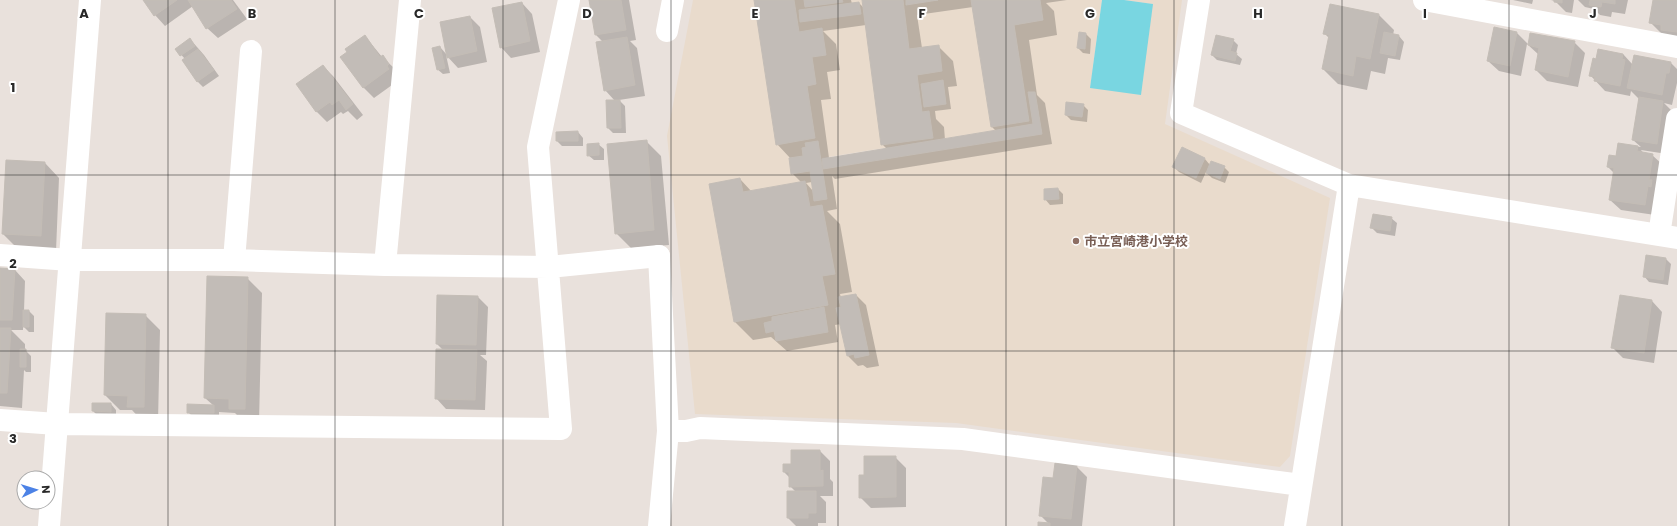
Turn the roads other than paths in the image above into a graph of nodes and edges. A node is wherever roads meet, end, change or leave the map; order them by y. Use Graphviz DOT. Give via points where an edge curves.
graph roads {
  1 [pos="90,0"];
  2 [pos="410,0"];
  3 [pos="569,0"];
  4 [pos="673,0"];
  5 [pos="1199,0"];
  6 [pos="1424,0"];
  7 [pos="667,30"];
  8 [pos="1677,47"];
  9 [pos="251,51"];
  10 [pos="1677,119"];
  11 [pos="1349,185"];
  12 [pos="1668,236"];
  13 [pos="0,255"];
  14 [pos="70,260"];
  15 [pos="234,260"];
  16 [pos="385,265"];
  17 [pos="549,267"];
  18 [pos="0,420"];
  19 [pos="57,424"];
  20 [pos="668,431"];
  21 [pos="1301,485"];
  22 [pos="49,526"];
  23 [pos="659,526"];
  24 [pos="1295,526"];
  1 -- 14 [label="street"];
  2 -- 16 [label="street"];
  3 -- 17 [label="street" via="538,147"];
  4 -- 7 [label="street"];
  5 -- 11 [label="street" via="1181,113"];
  6 -- 8 [label="street"];
  9 -- 15 [label="street"];
  10 -- 12 [label="street"];
  11 -- 12 [label="street"];
  11 -- 21 [label="street"];
  13 -- 14 [label="street"];
  14 -- 15 [label="street"];
  14 -- 19 [label="street"];
  15 -- 16 [label="street"];
  16 -- 17 [label="street"];
  17 -- 19 [label="street" via="561,429"];
  17 -- 20 [label="street" via="660,256"];
  18 -- 19 [label="street"];
  19 -- 22 [label="street"];
  20 -- 21 [label="street" via="700,428 963,439"];
  20 -- 23 [label="street"];
  21 -- 24 [label="street"];
}
